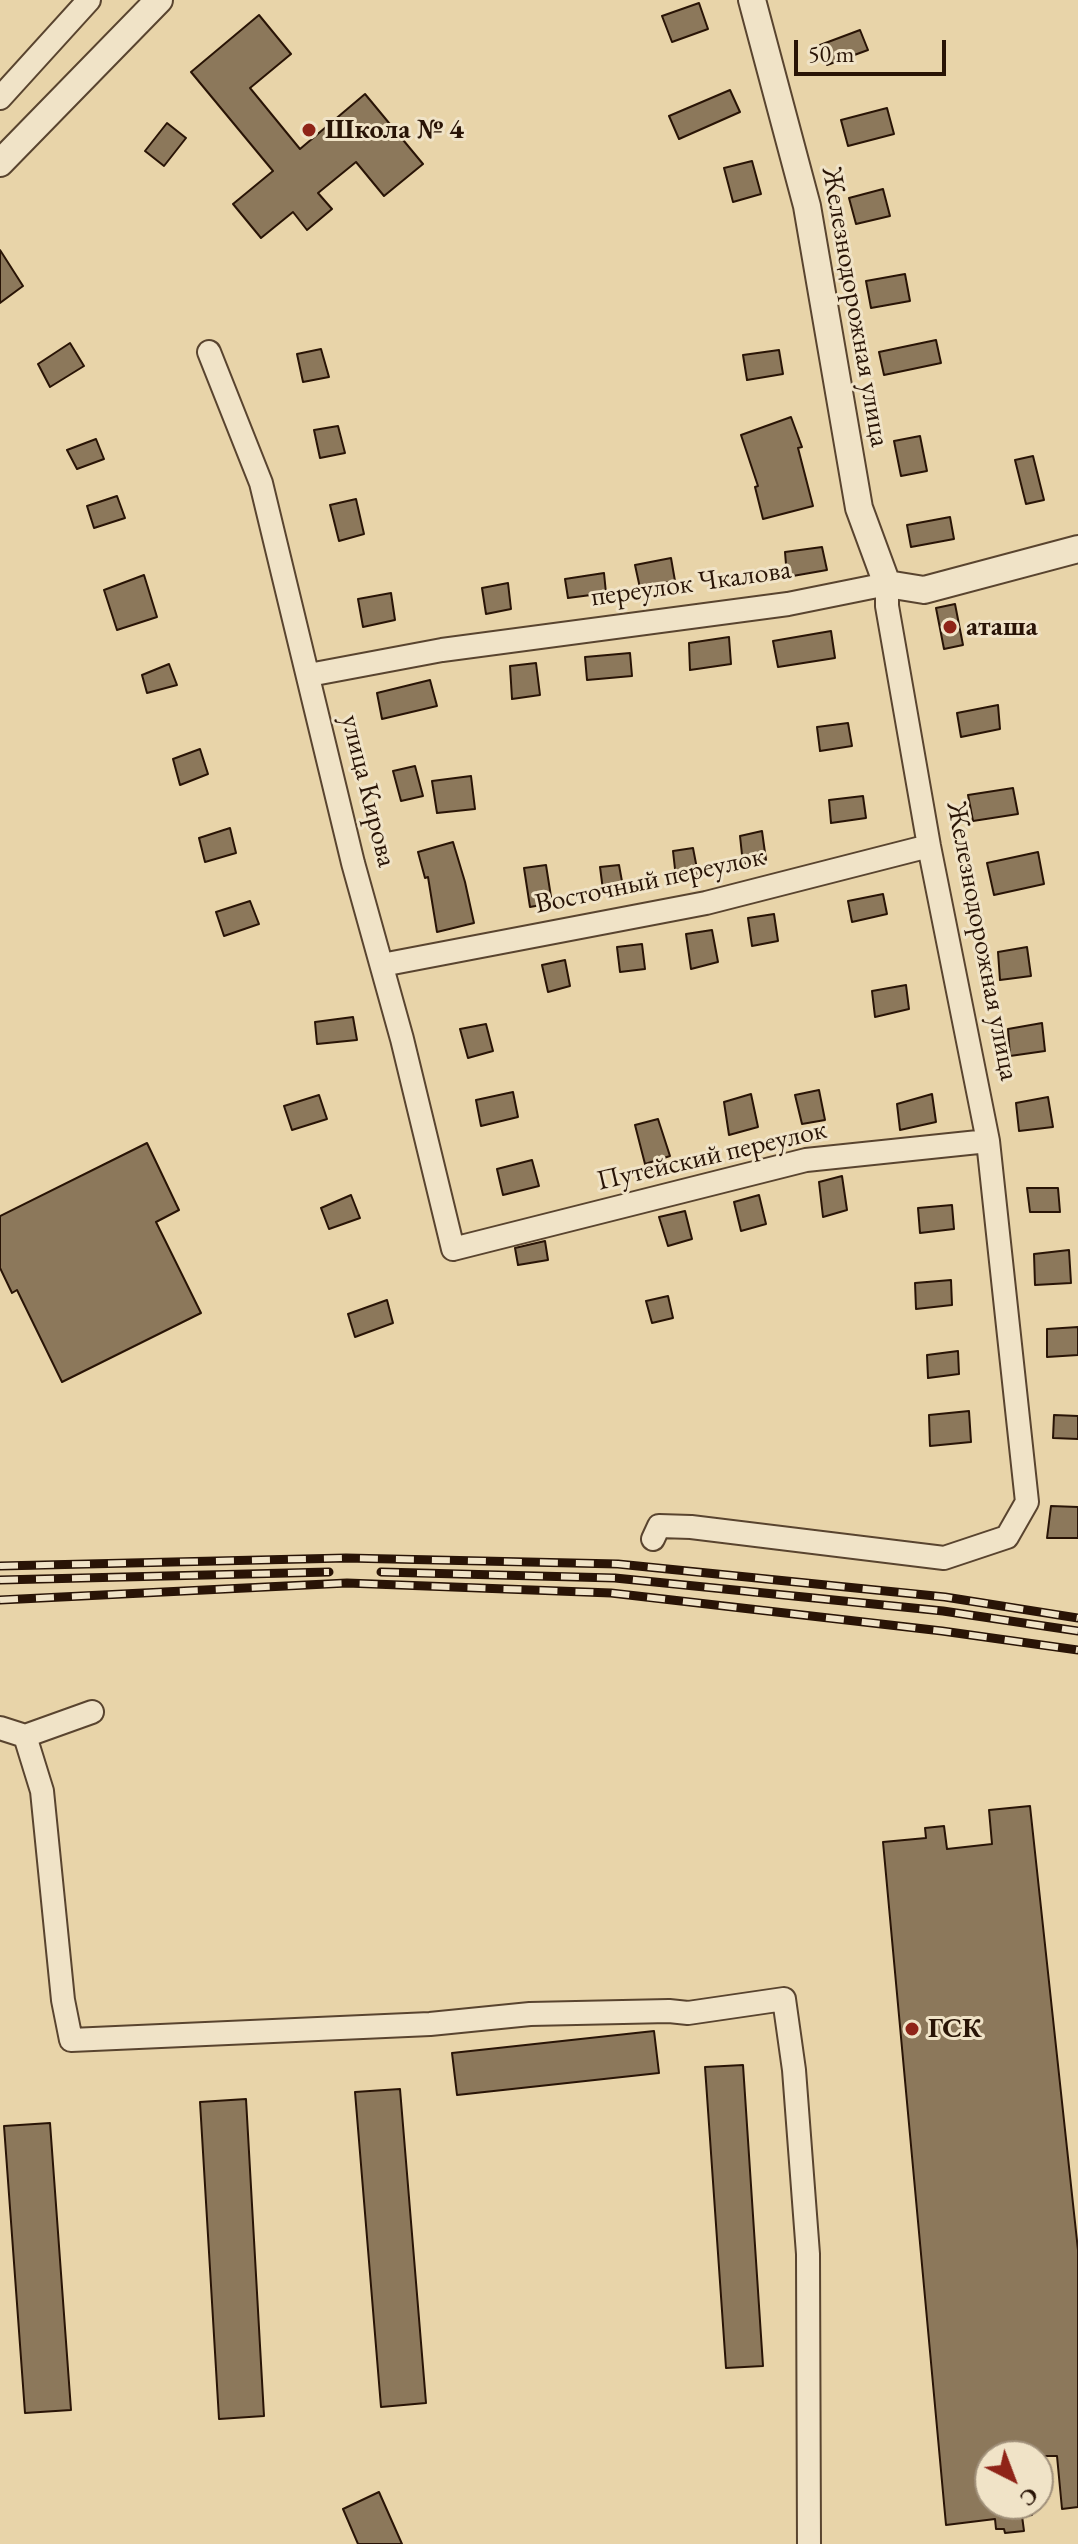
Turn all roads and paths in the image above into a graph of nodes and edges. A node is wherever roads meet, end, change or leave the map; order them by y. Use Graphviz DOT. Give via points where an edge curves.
graph roads {
  1 [pos="89,0"];
  2 [pos="159,0"];
  3 [pos="752,0"];
  4 [pos="0,98"];
  5 [pos="0,163"];
  6 [pos="209,352"];
  7 [pos="1078,549"];
  8 [pos="887,584"];
  9 [pos="309,675"];
  10 [pos="929,846"];
  11 [pos="382,965"];
  12 [pos="988,1141"];
  13 [pos="453,1249"];
  14 [pos="653,1539"];
  15 [pos="92,1712"];
  16 [pos="0,1728"];
  17 [pos="25,1736"];
  18 [pos="809,2544"];
  1 -- 4 [label="street"];
  2 -- 5 [label="street"];
  3 -- 8 [label="street, Железнодорожная улица" via="807,206 859,508"];
  6 -- 9 [label="street, улица Кирова" via="261,483"];
  7 -- 8 [label="street, переулок Чкалова" via="924,590"];
  8 -- 9 [label="street, переулок Чкалова" via="788,604 442,650"];
  8 -- 10 [label="street, Железнодорожная улица"];
  9 -- 11 [label="street, улица Кирова"];
  10 -- 11 [label="street, Восточный переулок" via="706,903"];
  10 -- 12 [label="street, Железнодорожная улица"];
  11 -- 13 [label="street, улица Кирова"];
  12 -- 13 [label="street, Путейский переулок" via="806,1160"];
  12 -- 14 [label="street, Железнодорожная улица" via="1027,1502 1007,1537 944,1558 691,1527 659,1526"];
  15 -- 17 [label="street"];
  16 -- 17 [label="street"];
  17 -- 18 [label="street" via="42,1791 71,2040 430,2024 530,2014 688,2013 784,1999 808,2254"];
}
